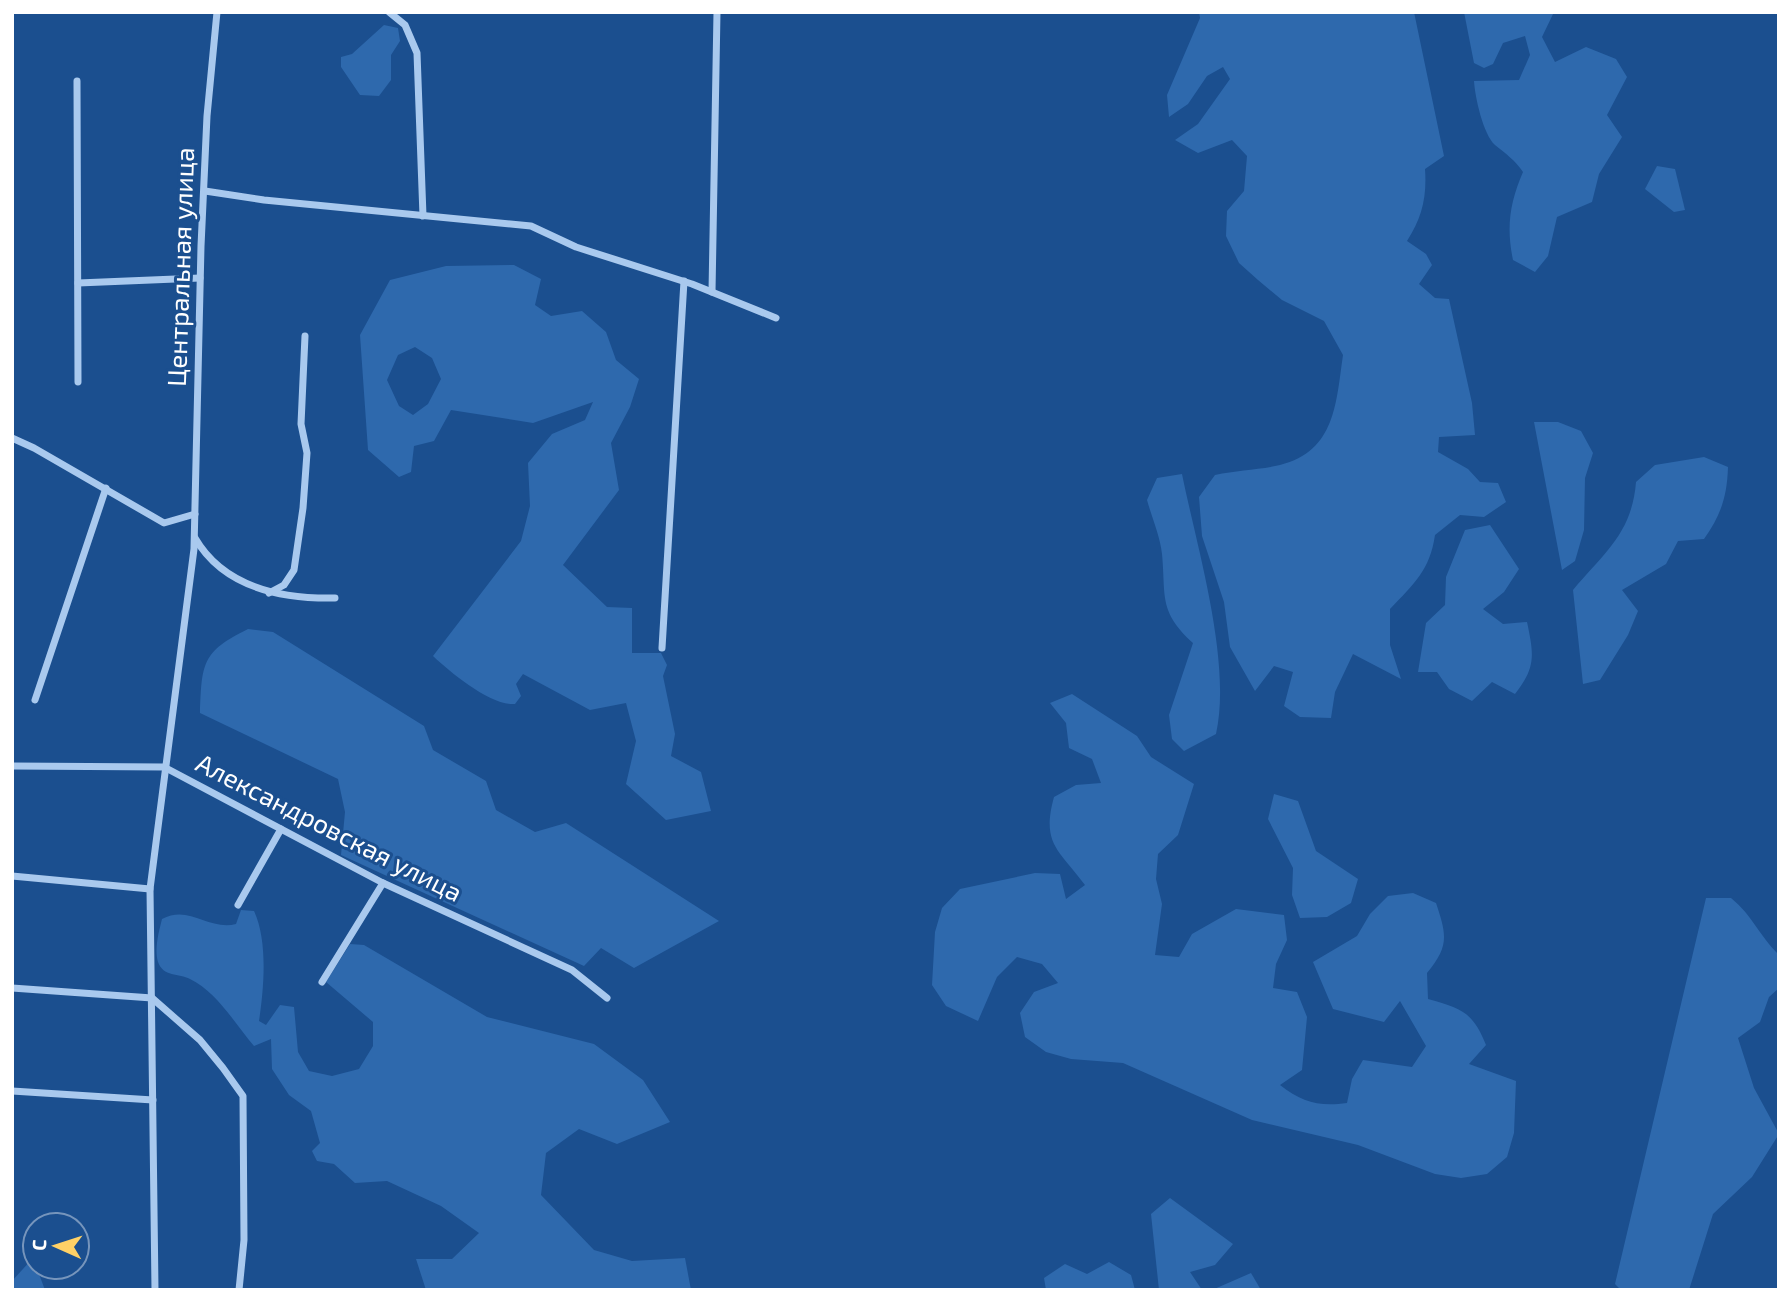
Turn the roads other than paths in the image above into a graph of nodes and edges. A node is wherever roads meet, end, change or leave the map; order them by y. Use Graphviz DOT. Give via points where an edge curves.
graph roads {
  1 [pos="217,12"];
  2 [pos="389,12"];
  3 [pos="717,12"];
  4 [pos="77,81"];
  5 [pos="205,191"];
  6 [pos="423,216"];
  7 [pos="200,278"];
  8 [pos="684,281"];
  9 [pos="78,283"];
  10 [pos="712,292"];
  11 [pos="776,318"];
  12 [pos="304,336"];
  13 [pos="78,382"];
  14 [pos="12,438"];
  15 [pos="106,488"];
  16 [pos="195,514"];
  17 [pos="194,537"];
  18 [pos="269,593"];
  19 [pos="335,598"];
  20 [pos="662,648"];
  21 [pos="35,700"];
  22 [pos="12,766"];
  23 [pos="164,767"];
  24 [pos="281,829"];
  25 [pos="12,876"];
  26 [pos="383,883"];
  27 [pos="150,889"];
  28 [pos="238,905"];
  29 [pos="322,982"];
  30 [pos="12,988"];
  31 [pos="152,998"];
  32 [pos="607,998"];
  33 [pos="12,1091"];
  34 [pos="153,1100"];
  35 [pos="155,1290"];
  36 [pos="239,1290"];
  1 -- 5 [label="street, Центральная улица"];
  2 -- 6 [label="street" via="405,25 417,54"];
  3 -- 10 [label="street"];
  4 -- 9 [label="street"];
  5 -- 6 [label="street"];
  5 -- 7 [label="street, Центральная улица"];
  6 -- 8 [label="street" via="531,226 576,247"];
  7 -- 9 [label="street"];
  7 -- 16 [label="street, Центральная улица"];
  8 -- 10 [label="street"];
  8 -- 20 [label="street"];
  9 -- 13 [label="street"];
  10 -- 11 [label="street"];
  12 -- 18 [label="street" via="301,424 307,453 303,508 294,570 284,586"];
  14 -- 15 [label="street"];
  15 -- 16 [label="street" via="164,523"];
  15 -- 21 [label="street"];
  16 -- 17 [label="street, Центральная улица"];
  17 -- 18 [label="street" via="213,561"];
  17 -- 23 [label="street, Центральная улица"];
  18 -- 19 [label="street"];
  22 -- 23 [label="street, Александровская улица"];
  23 -- 24 [label="street, Александровская улица"];
  23 -- 27 [label="street, Центральная улица"];
  24 -- 26 [label="street, Александровская улица"];
  24 -- 28 [label="street"];
  25 -- 27 [label="street"];
  26 -- 29 [label="street"];
  26 -- 32 [label="street, Александровская улица" via="572,970"];
  27 -- 31 [label="street, Центральная улица"];
  30 -- 31 [label="street"];
  31 -- 34 [label="street, Центральная улица"];
  31 -- 36 [label="street" via="200,1040 243,1097 244,1240"];
  33 -- 34 [label="street"];
  34 -- 35 [label="street, Центральная улица"];
}
